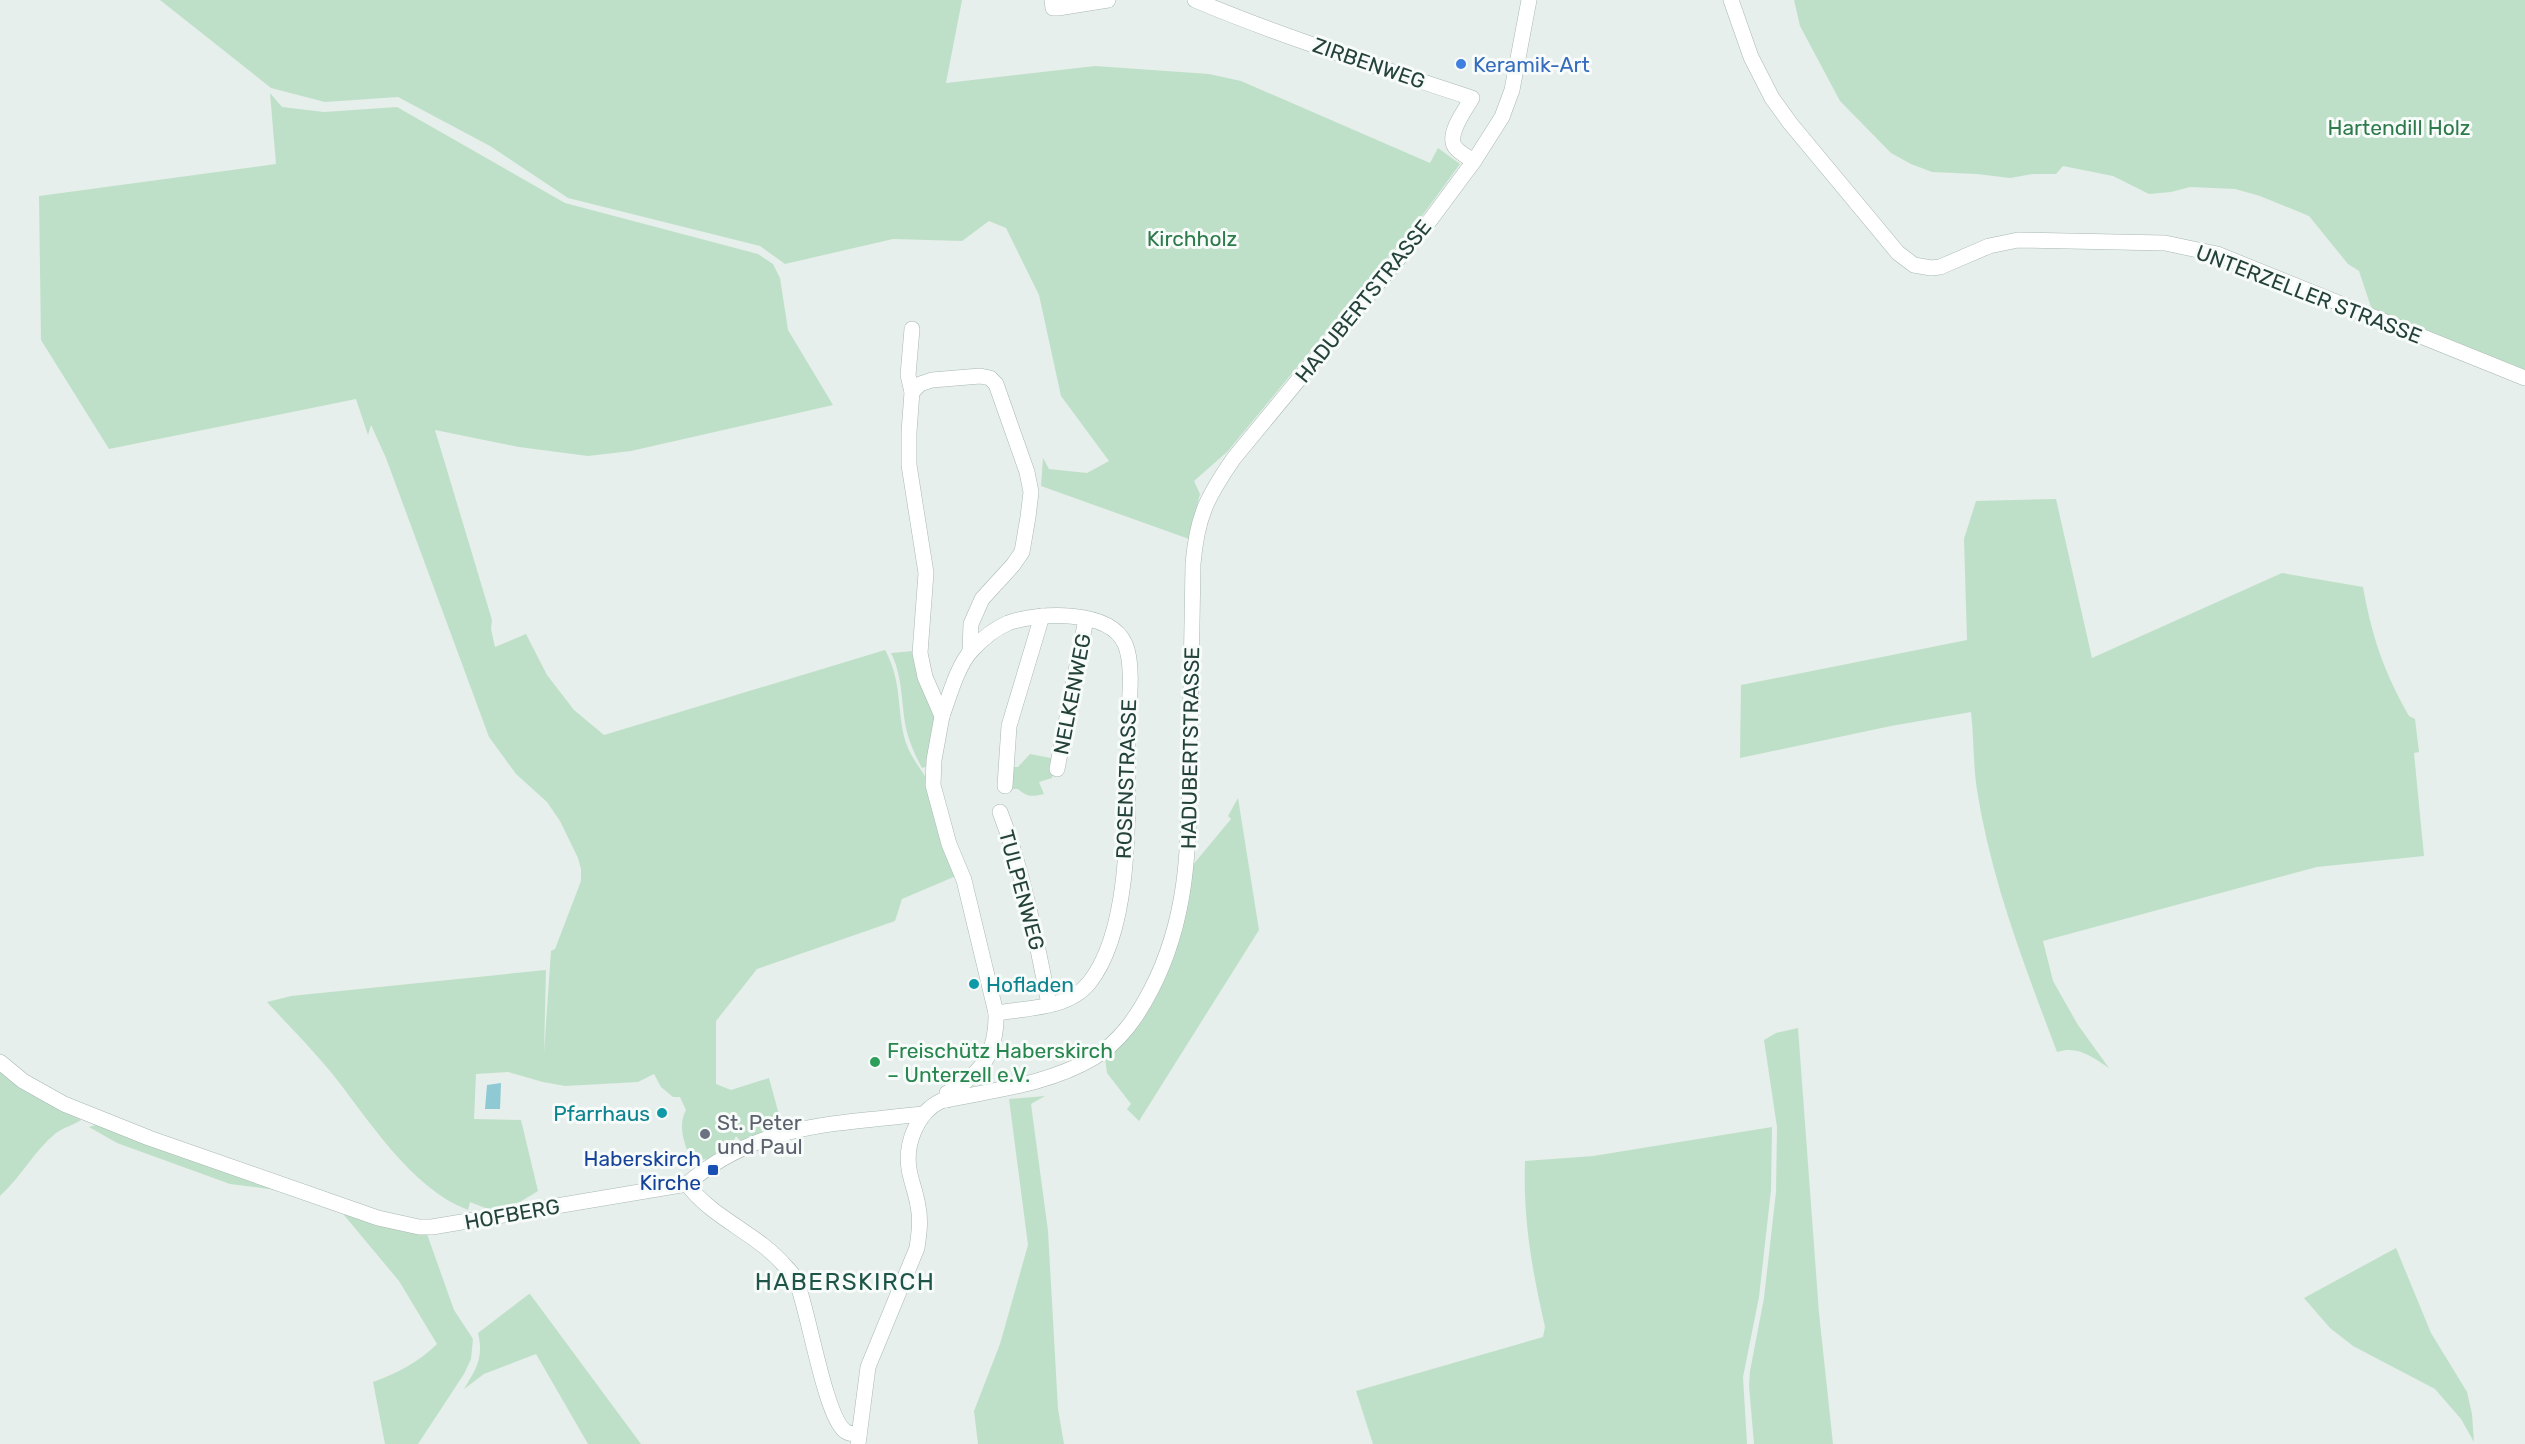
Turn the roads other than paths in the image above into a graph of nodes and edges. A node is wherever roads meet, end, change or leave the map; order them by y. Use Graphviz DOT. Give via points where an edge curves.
graph roads {
  1 [pos="1052,0"];
  2 [pos="1108,0"];
  3 [pos="1195,0"];
  4 [pos="1529,0"];
  5 [pos="1731,0"];
  6 [pos="1474,161"];
  7 [pos="912,329"];
  8 [pos="2525,378"];
  9 [pos="912,392"];
  10 [pos="1042,616"];
  11 [pos="1086,619"];
  12 [pos="970,651"];
  13 [pos="942,716"];
  14 [pos="1057,769"];
  15 [pos="1005,786"];
  16 [pos="1000,812"];
  17 [pos="1049,1004"];
  18 [pos="996,1013"];
  19 [pos="0,1062"];
  20 [pos="947,1100"];
  21 [pos="923,1114"];
  22 [pos="687,1184"];
  23 [pos="858,1439"];
  1 -- 2 [label="street" via="1053,8 1058,8"];
  3 -- 6 [label="street, ZIRBENWEG" via="1348,58 1472,98 1452,141"];
  4 -- 6 [label="street, HADUBERTSTRASSE" via="1512,90 1502,117"];
  5 -- 8 [label="street, UNTERZELLER STRASSE" via="1751,57 1772,98 1898,253 1914,265 1940,267 1989,246 2018,240 2164,243 2217,254"];
  6 -- 20 [label="street, HADUBERTSTRASSE" via="1431,219 1234,458 1204,507 1193,564 1188,866 1175,934 1139,1012 1124,1034 1094,1058 1069,1070 1046,1079"];
  7 -- 9 [label="street" via="908,375"];
  9 -- 12 [label="street, ROSENSTRASSE" via="932,380 990,378 996,384 1030,482 1022,552 982,599 971,624"];
  9 -- 13 [label="street" via="909,465 926,573 920,653 925,677"];
  10 -- 11 [label="street, ROSENSTRASSE"];
  10 -- 12 [label="street, ROSENSTRASSE" via="1009,623"];
  10 -- 15 [label="street" via="1009,726"];
  11 -- 14 [label="street, NELKENWEG"];
  11 -- 17 [label="street, ROSENSTRASSE" via="1102,623 1119,635 1127,650 1128,834 1114,925 1095,975 1068,1000"];
  12 -- 13 [label="street, ROSENSTRASSE"];
  13 -- 18 [label="street, ROSENSTRASSE" via="934,767 935,793 964,880"];
  16 -- 17 [label="street, TULPENWEG" via="1022,879"];
  17 -- 18 [label="street, ROSENSTRASSE"];
  18 -- 20 [label="street, ROSENSTRASSE" via="996,1035 988,1057 977,1071 947,1093"];
  19 -- 22 [label="street, HOFBERG" via="23,1081 64,1104 148,1138 378,1218 418,1227"];
  20 -- 21 [label="street, HADUBERTSTRASSE" via="934,1104"];
  21 -- 22 [label="street" via="842,1121 788,1132 742,1147 708,1166"];
  21 -- 23 [label="street" via="911,1142 909,1166 918,1207 917,1248 868,1367"];
  22 -- 23 [label="street" via="696,1197 775,1254 796,1278 831,1405 843,1429"];
}
